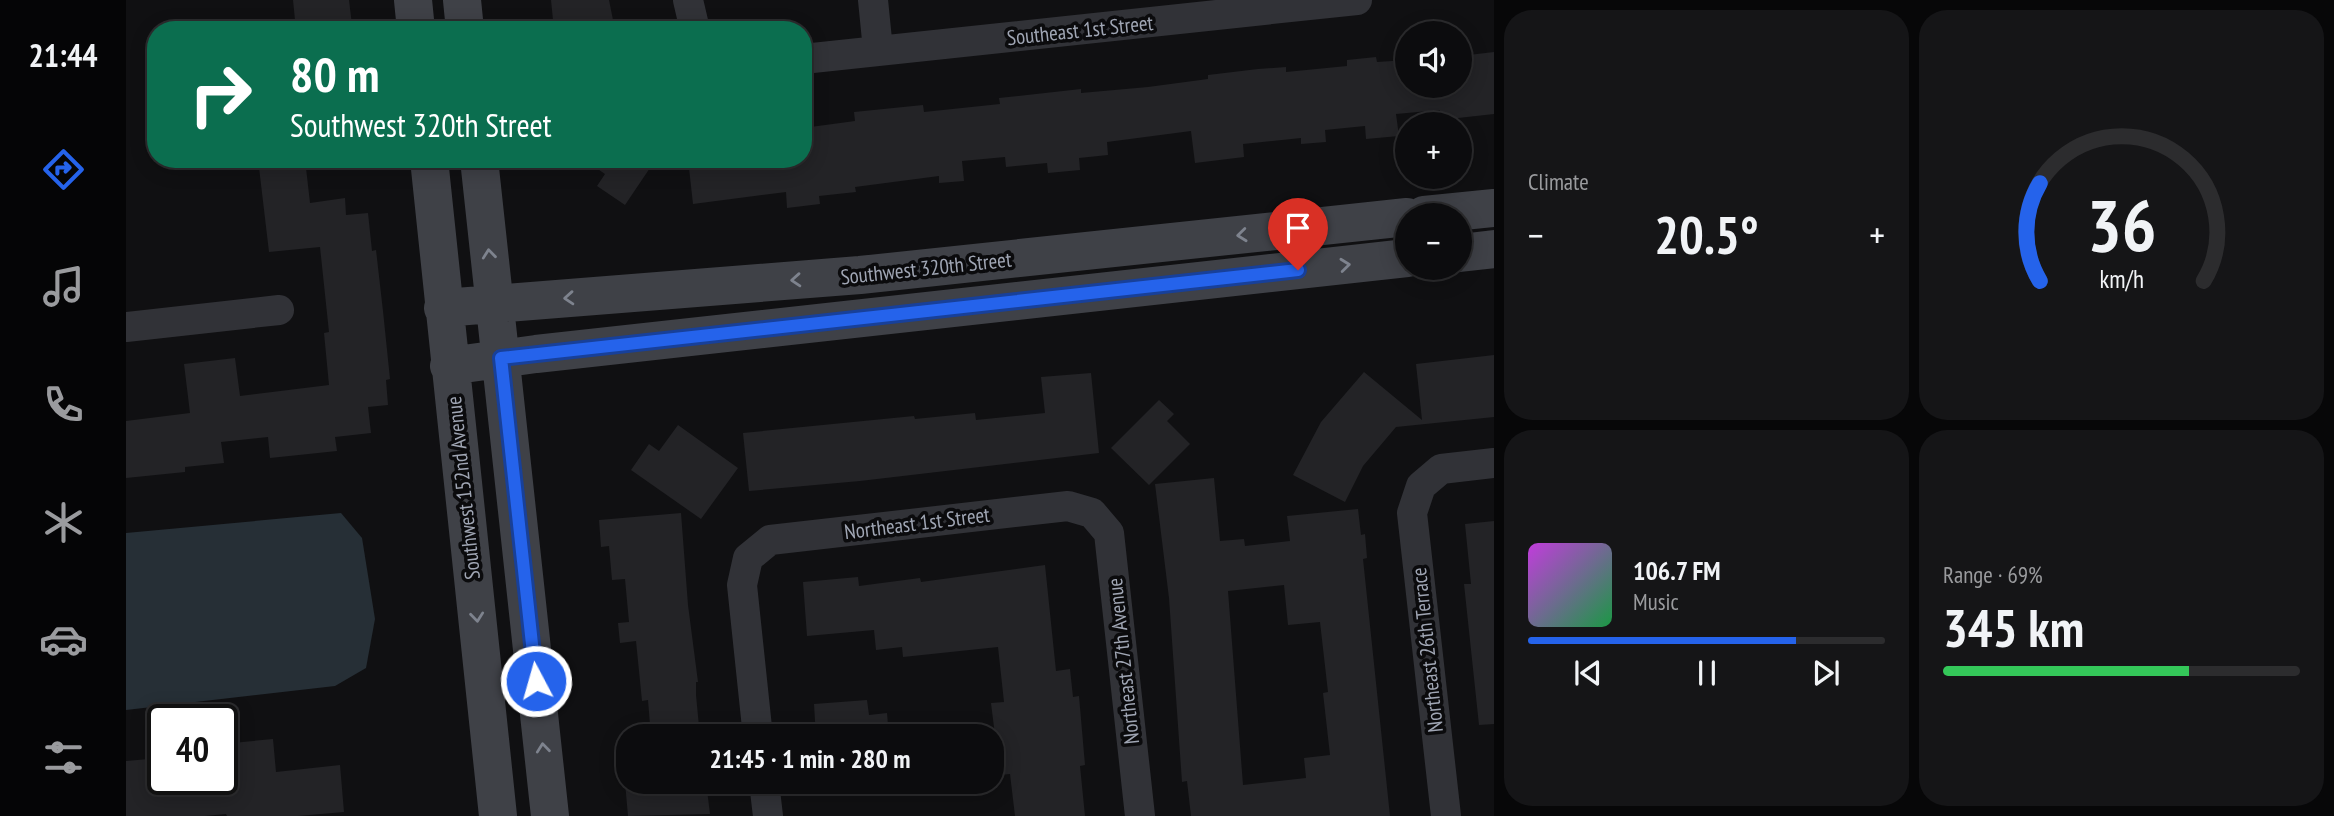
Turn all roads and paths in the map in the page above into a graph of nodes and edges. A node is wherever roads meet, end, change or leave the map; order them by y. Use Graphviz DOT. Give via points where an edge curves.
graph roads {
  1 [pos="413,0"];
  2 [pos="461,0"];
  3 [pos="688,0"];
  4 [pos="873,0"];
  5 [pos="1357,0"];
  6 [pos="1279,4"];
  7 [pos="415,21"];
  8 [pos="464,21"];
  9 [pos="693,21"];
  10 [pos="878,50"];
  11 [pos="812,58"];
  12 [pos="430,168"];
  13 [pos="480,168"];
  14 [pos="1494,208"];
  15 [pos="1472,210"];
  16 [pos="1395,218"];
  17 [pos="1494,249"];
  18 [pos="1472,252"];
  19 [pos="1395,259"];
  20 [pos="495,304"];
  21 [pos="443,308"];
  22 [pos="279,310"];
  23 [pos="126,327"];
  24 [pos="501,358"];
  25 [pos="449,366"];
  26 [pos="1494,463"];
  27 [pos="1092,513"];
  28 [pos="757,724"];
  29 [pos="765,794"];
  30 [pos="498,816"];
  31 [pos="550,816"];
  32 [pos="768,816"];
  33 [pos="1140,816"];
  34 [pos="1446,816"];
  1 -- 7 [label="street"];
  2 -- 8 [label="street"];
  3 -- 9 [label="street"];
  4 -- 10 [label="street"];
  5 -- 6 [label="street, Southeast 1st Street"];
  6 -- 10 [label="street, Southeast 1st Street" via="1155,23"];
  10 -- 11 [label="street, Southeast 1st Street"];
  12 -- 21 [label="street, Southwest 152nd Avenue"];
  20 -- 13 [label="street, one-way"];
  14 -- 15 [label="street"];
  16 -- 20 [label="street, Southwest 320th Street, one-way" via="860,275"];
  17 -- 18 [label="street"];
  24 -- 19 [label="street, Southwest 320th Street, one-way"];
  20 -- 21 [label="street, Southwest 320th Street"];
  20 -- 24 [label="street"];
  21 -- 25 [label="street, Southwest 152nd Avenue"];
  22 -- 23 [label="street"];
  24 -- 25 [label="street, Southwest 320th Street"];
  31 -- 24 [label="street, one-way"];
  25 -- 30 [label="street, Southwest 152nd Avenue, one-way"];
  26 -- 34 [label="street, Northeast 26th Terrace" via="1441,469 1421,485 1412,513"];
  27 -- 28 [label="street, Northeast 1st Street" via="1068,506 770,540 748,558 742,585"];
  27 -- 33 [label="street, Northeast 27th Avenue" via="1109,533"];
  29 -- 32 [label="street"];
}
